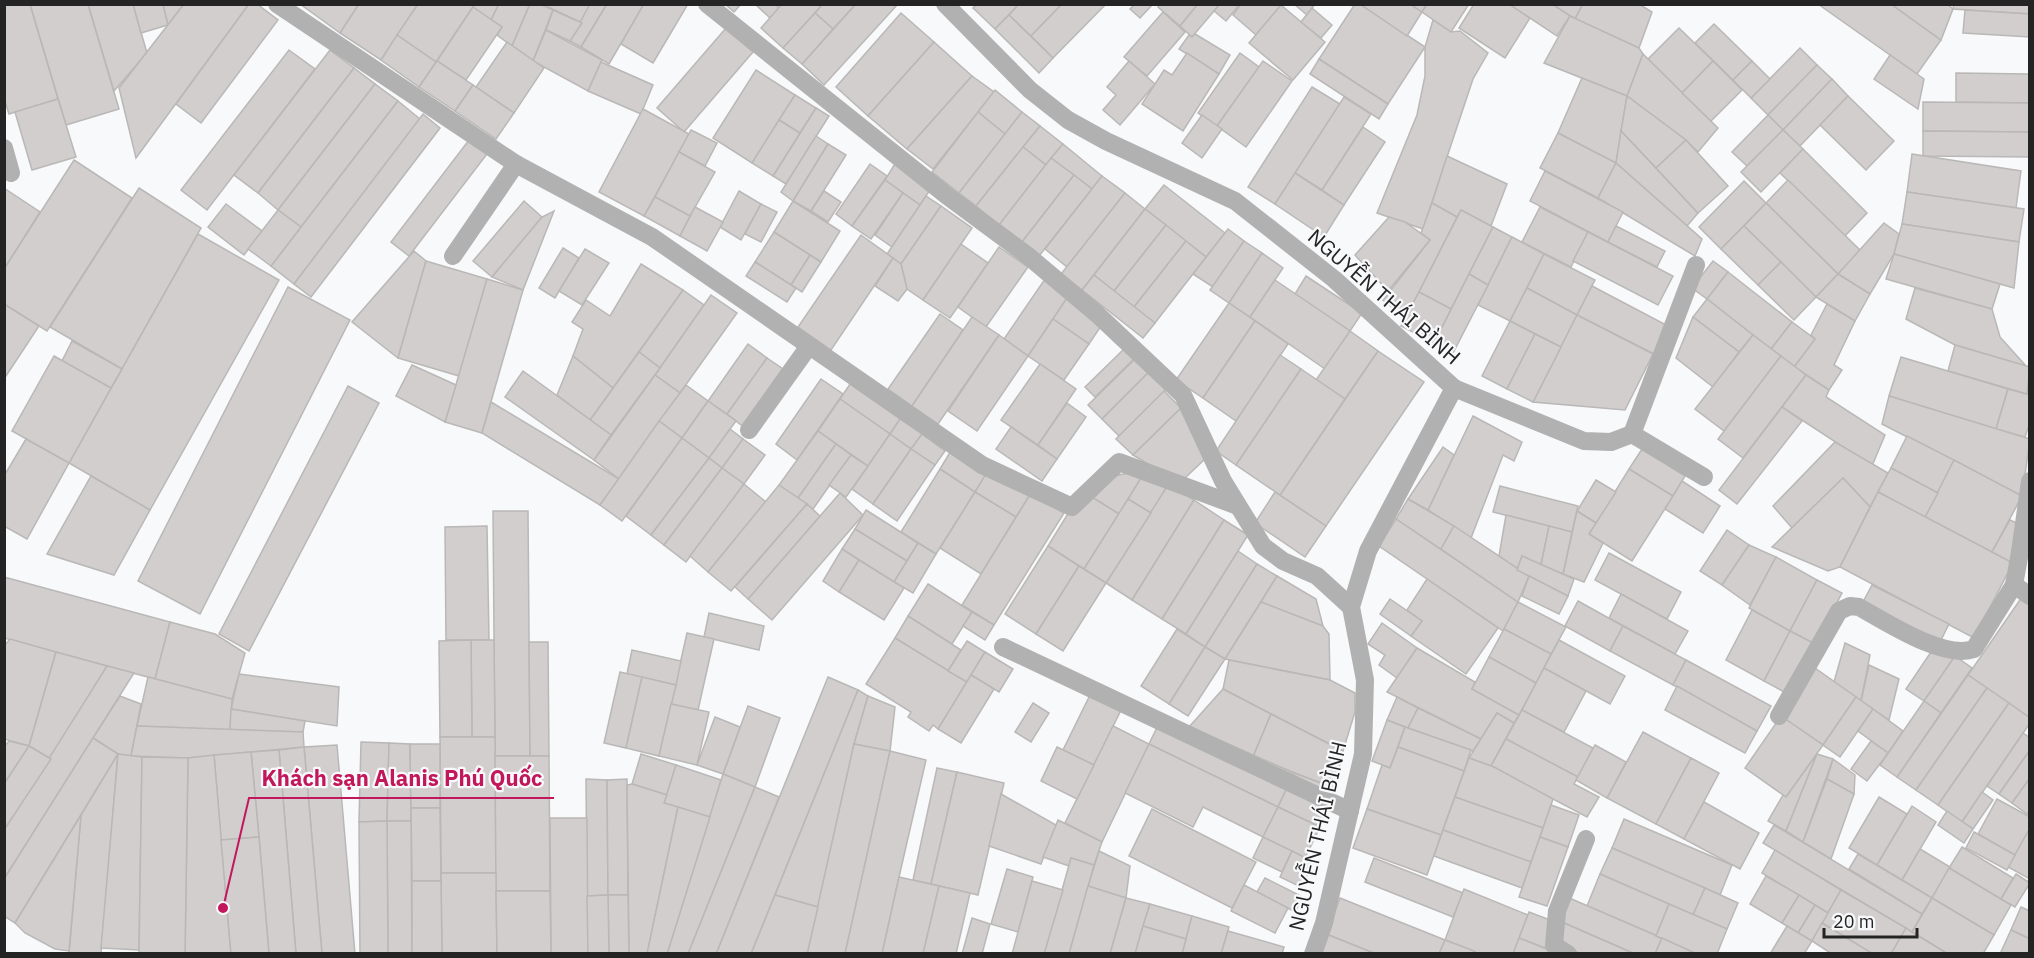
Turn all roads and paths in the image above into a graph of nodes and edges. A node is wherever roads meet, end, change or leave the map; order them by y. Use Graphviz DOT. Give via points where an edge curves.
graph roads {
  1 [pos="278,4"];
  2 [pos="707,4"];
  3 [pos="945,4"];
  4 [pos="4,148"];
  5 [pos="516,164"];
  6 [pos="11,173"];
  7 [pos="453,256"];
  8 [pos="1696,266"];
  9 [pos="809,346"];
  10 [pos="1454,388"];
  11 [pos="749,430"];
  12 [pos="1632,434"];
  13 [pos="1704,477"];
  14 [pos="2030,482"];
  15 [pos="1238,506"];
  16 [pos="2014,585"];
  17 [pos="2030,596"];
  18 [pos="1351,606"];
  19 [pos="1003,647"];
  20 [pos="1779,716"];
  21 [pos="1350,811"];
  22 [pos="1586,839"];
  23 [pos="1313,954"];
  24 [pos="1568,954"];
  1 -- 5 [label="street"];
  2 -- 15 [label="street" via="1027,255 1183,395"];
  3 -- 10 [label="street, NGUYỄN THÁI BÌNH" via="1030,90 1068,120 1235,201 1334,279"];
  4 -- 6 [label="street"];
  5 -- 7 [label="street"];
  5 -- 9 [label="street" via="652,237"];
  8 -- 12 [label="street"];
  9 -- 11 [label="street"];
  9 -- 15 [label="street" via="982,465 1072,507 1119,462"];
  10 -- 12 [label="street" via="1584,441 1611,442"];
  10 -- 18 [label="street, NGUYỄN THÁI BÌNH" via="1368,551"];
  12 -- 13 [label="street"];
  14 -- 16 [label="street"];
  15 -- 18 [label="street" via="1263,546 1283,561 1317,576"];
  16 -- 17 [label="street"];
  16 -- 20 [label="street" via="1974,649 1965,652 1920,640 1859,607 1839,611"];
  18 -- 21 [label="street, NGUYỄN THÁI BÌNH" via="1365,680 1365,719 1363,754"];
  19 -- 21 [label="street"];
  21 -- 23 [label="street, NGUYỄN THÁI BÌNH"];
  22 -- 24 [label="street" via="1557,911 1554,945"];
}
